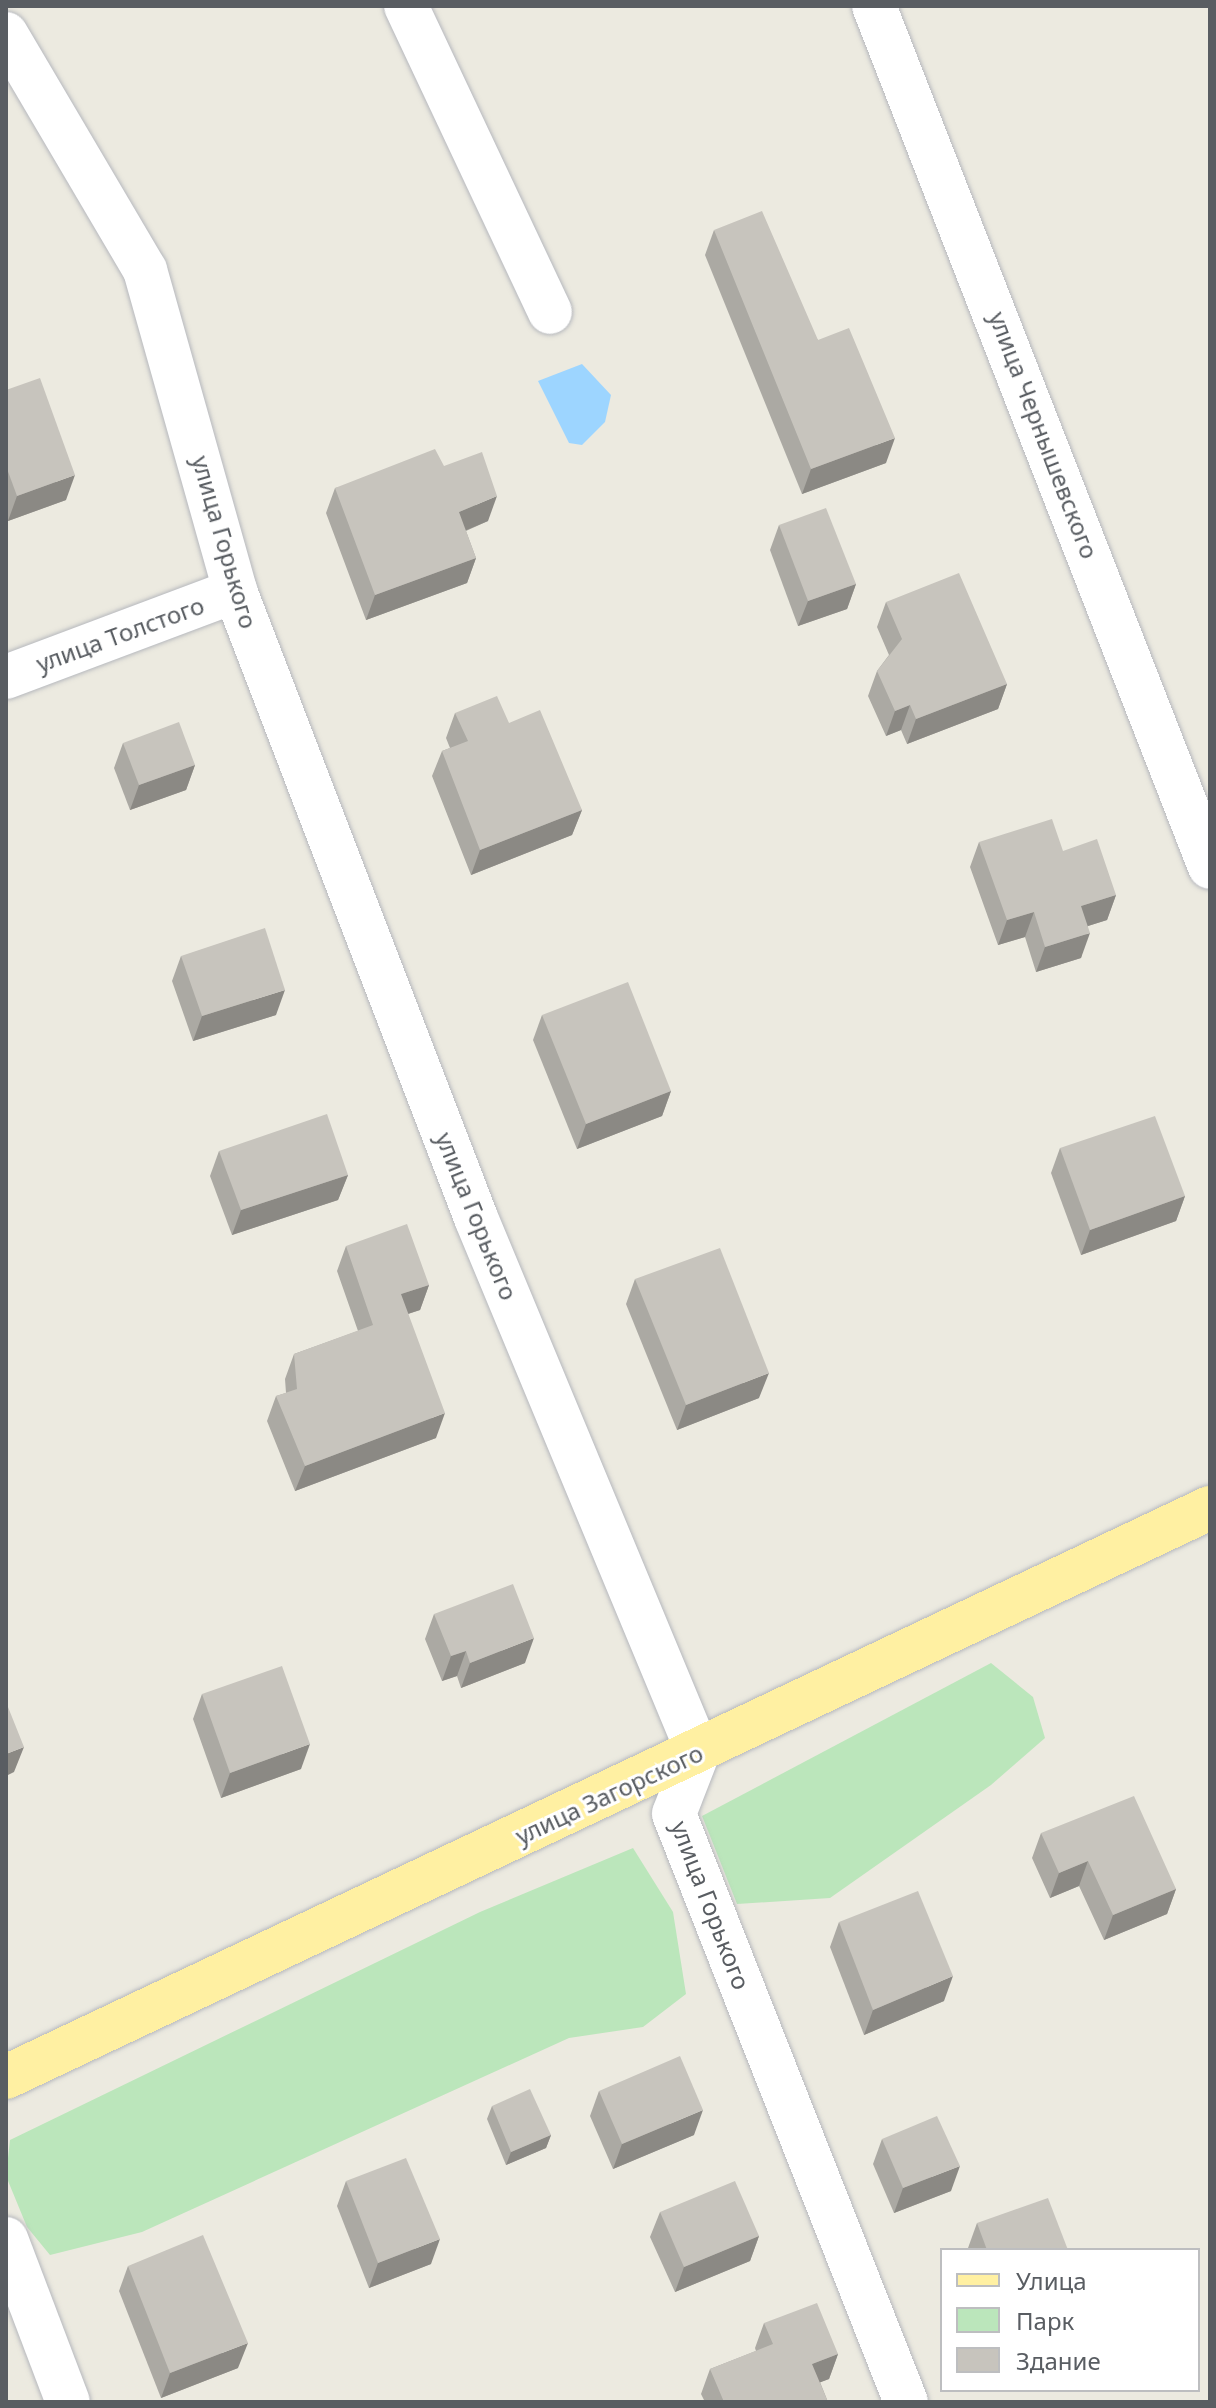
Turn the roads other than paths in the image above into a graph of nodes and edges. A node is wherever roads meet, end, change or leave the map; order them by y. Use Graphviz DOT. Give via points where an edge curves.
graph roads {
  1 [pos="406,6"];
  2 [pos="874,6"];
  3 [pos="6,34"];
  4 [pos="550,312"];
  5 [pos="235,591"];
  6 [pos="6,677"];
  7 [pos="1210,867"];
  8 [pos="1210,1508"];
  9 [pos="698,1752"];
  10 [pos="6,2077"];
  11 [pos="6,2239"];
  12 [pos="68,2402"];
  13 [pos="906,2402"];
  1 -- 4 [label="street"];
  2 -- 7 [label="street, улица Чернышевского"];
  3 -- 5 [label="street, улица Горького" via="145,270"];
  5 -- 6 [label="street, улица Толстого"];
  5 -- 9 [label="street, улица Горького" via="476,1218"];
  8 -- 9 [label="main road, улица Загорского"];
  9 -- 10 [label="main road, улица Загорского"];
  9 -- 13 [label="street, улица Горького" via="674,1814"];
  11 -- 12 [label="street"];
}
